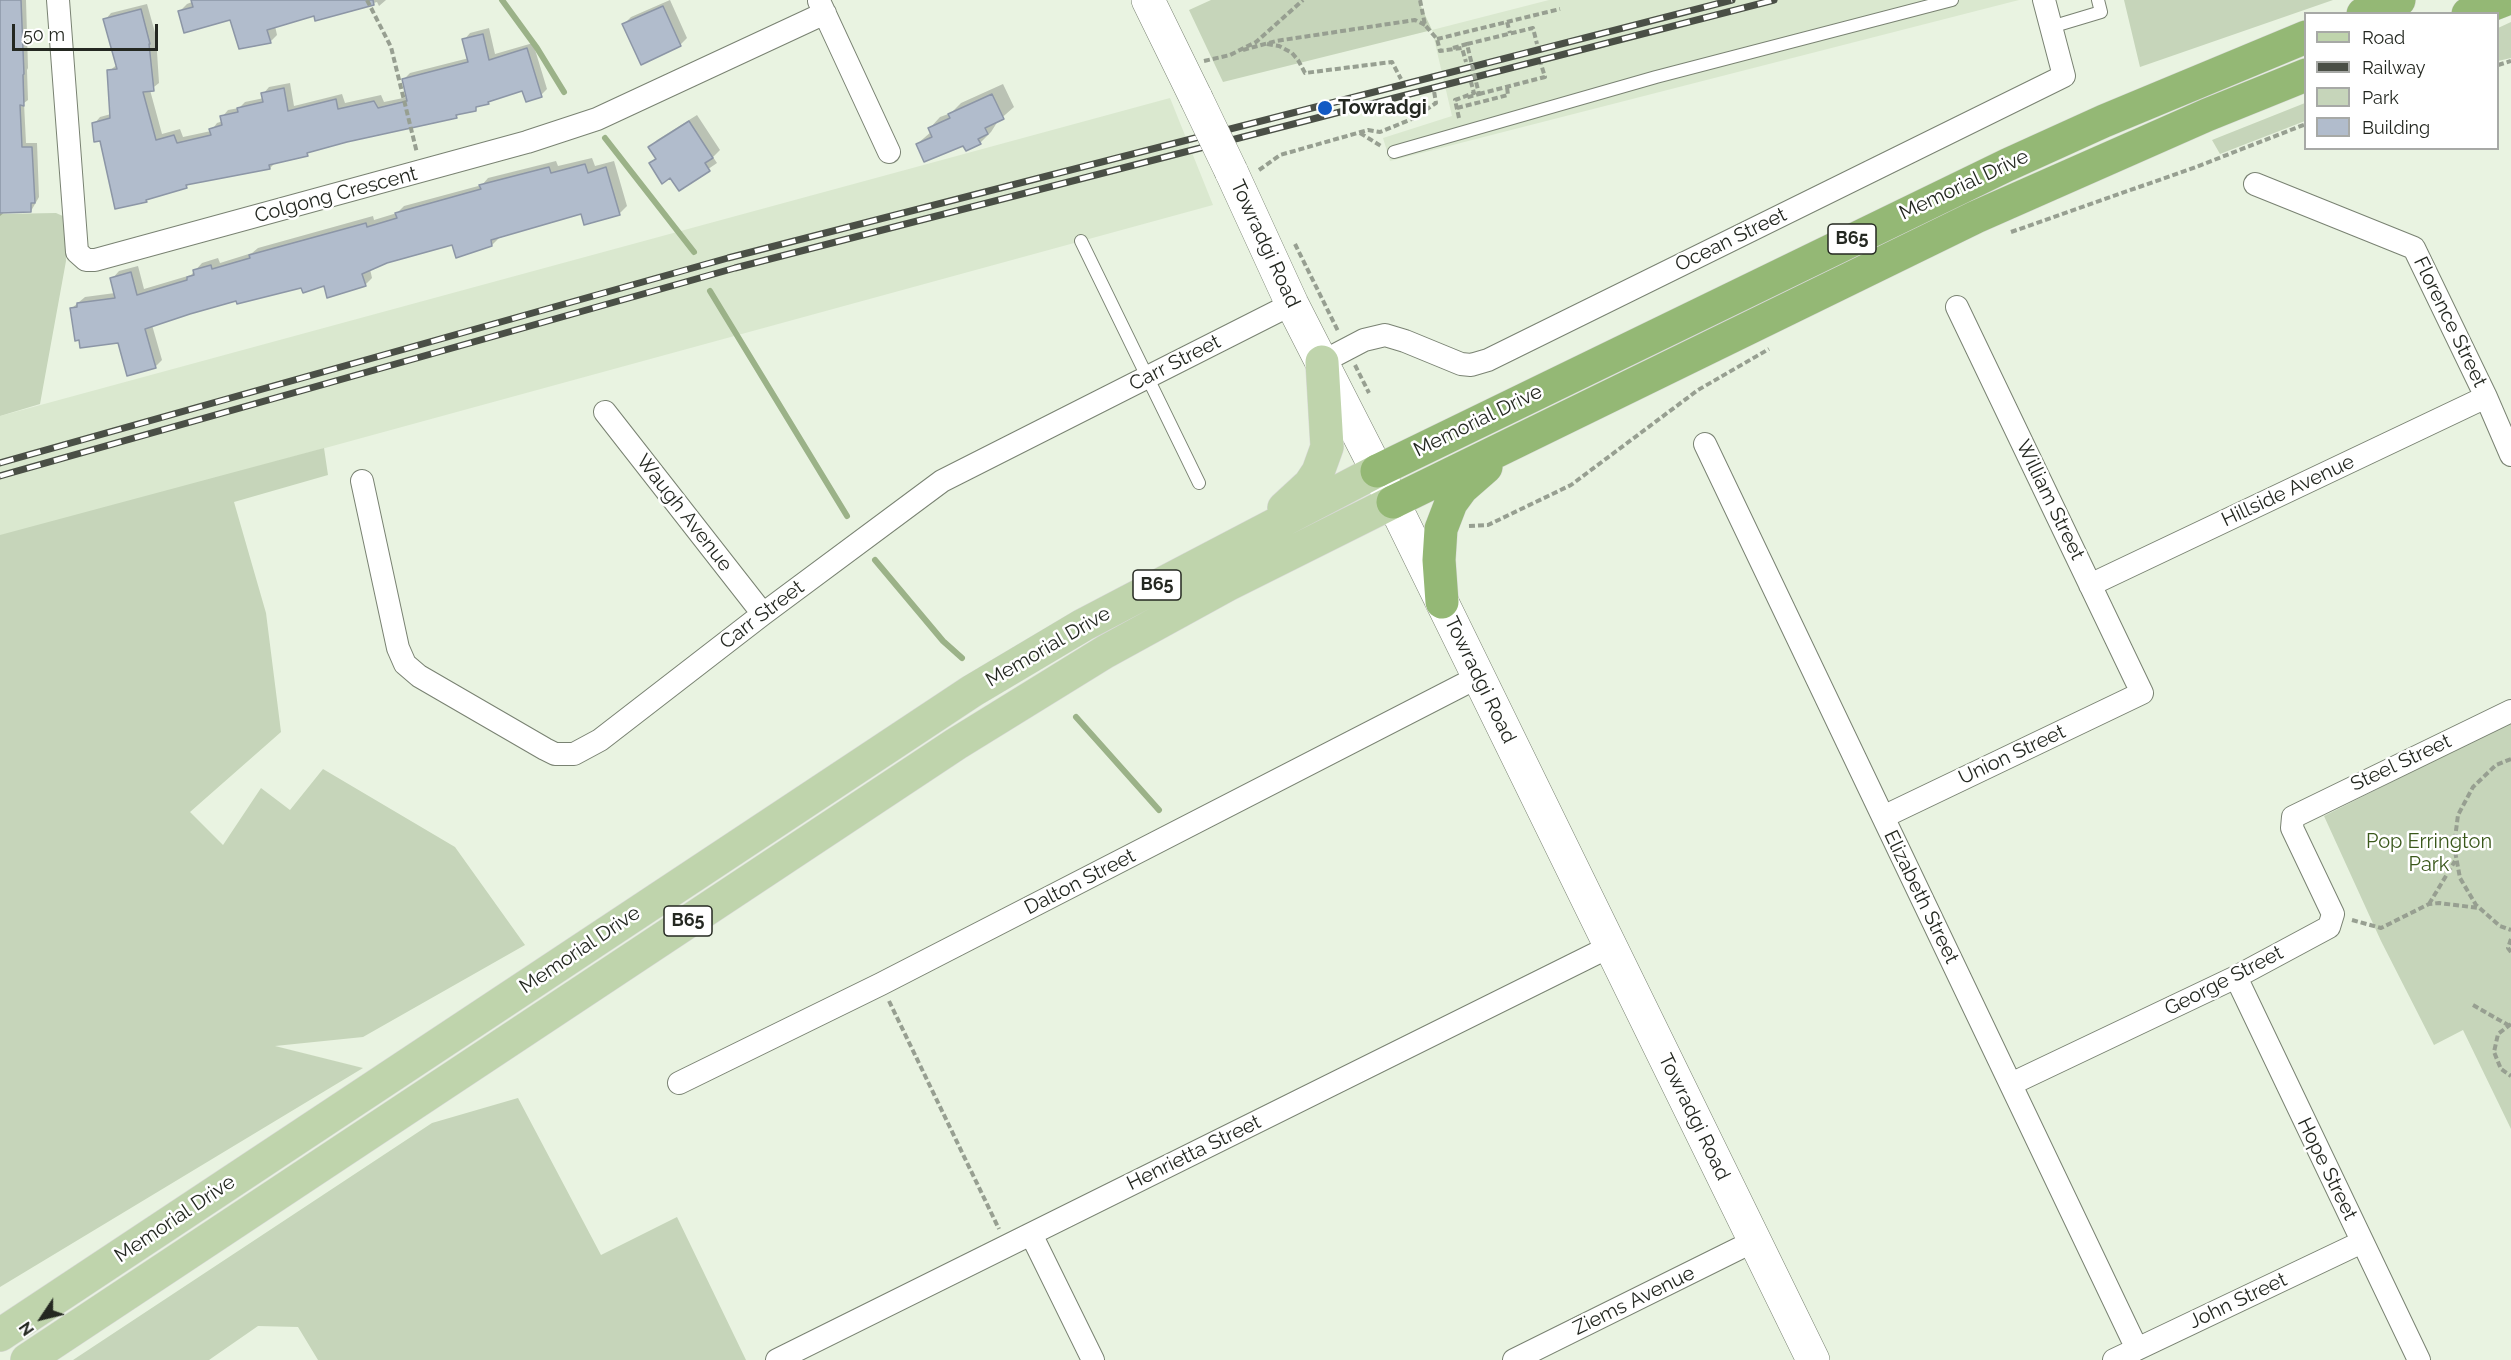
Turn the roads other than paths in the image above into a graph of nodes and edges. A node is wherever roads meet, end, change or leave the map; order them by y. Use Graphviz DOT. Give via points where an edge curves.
graph roads {
  1 [pos="1148,0"];
  2 [pos="1952,0"];
  3 [pos="2044,0"];
  4 [pos="2098,0"];
  5 [pos="2399,0"];
  6 [pos="2504,0"];
  7 [pos="63,1"];
  8 [pos="822,6"];
  9 [pos="2368,12"];
  10 [pos="2473,12"];
  11 [pos="2051,27"];
  12 [pos="2304,38"];
  13 [pos="2304,76"];
  14 [pos="889,152"];
  15 [pos="1394,152"];
  16 [pos="2254,183"];
  17 [pos="1081,241"];
  18 [pos="1292,304"];
  19 [pos="1957,308"];
  20 [pos="1335,356"];
  21 [pos="1147,377"];
  22 [pos="2486,397"];
  23 [pos="605,412"];
  24 [pos="1534,433"];
  25 [pos="1705,444"];
  26 [pos="2511,455"];
  27 [pos="1377,471"];
  28 [pos="362,481"];
  29 [pos="1200,483"];
  30 [pos="1393,502"];
  31 [pos="1232,546"];
  32 [pos="2090,585"];
  33 [pos="1442,602"];
  34 [pos="763,614"];
  35 [pos="1478,677"];
  36 [pos="2142,693"];
  37 [pos="2511,711"];
  38 [pos="1883,817"];
  39 [pos="2333,914"];
  40 [pos="1611,946"];
  41 [pos="2236,977"];
  42 [pos="680,1083"];
  43 [pos="2011,1084"];
  44 [pos="1031,1234"];
  45 [pos="1754,1241"];
  46 [pos="2362,1242"];
  47 [pos="0,1335"];
  48 [pos="2137,1349"];
  49 [pos="27,1360"];
  50 [pos="777,1360"];
  51 [pos="1093,1360"];
  52 [pos="1514,1360"];
  53 [pos="1813,1360"];
  54 [pos="2114,1360"];
  55 [pos="2419,1360"];
  1 -- 18 [label="main road, Towradgi Road, bridge" via="1200,85 1241,174"];
  2 -- 15 [label="lane" via="1656,77"];
  3 -- 11 [label="street, Ocean Street"];
  4 -- 11 [label="lane" via="2102,12"];
  5 -- 9 [label="highway"];
  6 -- 10 [label="highway"];
  7 -- 8 [label="street, Colgong Crescent" via="77,252 86,260 423,171 597,118"];
  8 -- 14 [label="street"];
  11 -- 20 [label="street, Ocean Street" via="2064,76 1488,360 1461,364 1385,335 1364,340"];
  12 -- 27 [label="highway, Memorial Drive / B65" via="2007,165"];
  13 -- 24 [label="highway, Memorial Drive / B65" via="1976,218"];
  16 -- 22 [label="street, Florence Street" via="2414,248"];
  17 -- 21 [label="lane"];
  18 -- 20 [label="main road, Towradgi Road"];
  18 -- 21 [label="street, Carr Street"];
  19 -- 32 [label="street, William Street"];
  20 -- 27 [label="main road, Towradgi Road"];
  20 -- 31 [label="main road" via="1327,447 1318,472 1300,495"];
  21 -- 29 [label="lane"];
  21 -- 34 [label="street, Carr Street" via="942,481"];
  22 -- 26 [label="street, Florence Street"];
  22 -- 32 [label="street, Hillside Avenue"];
  23 -- 34 [label="street, Waugh Avenue"];
  24 -- 30 [label="highway, Memorial Drive / B65"];
  24 -- 33 [label="highway" via="1476,474 1451,503 1439,544"];
  25 -- 38 [label="street, Elizabeth Street"];
  27 -- 30 [label="main road, Towradgi Road"];
  27 -- 31 [label="main road, Memorial Drive / B65"];
  28 -- 34 [label="street, Carr Street" via="398,648 405,664 555,754 574,754 591,747"];
  30 -- 33 [label="main road, Towradgi Road"];
  30 -- 49 [label="main road, Memorial Drive / B65" via="1206,596 1096,657 956,744"];
  31 -- 47 [label="main road, Memorial Drive / B65" via="1066,635 963,697"];
  32 -- 36 [label="street, William Street"];
  33 -- 35 [label="main road, Towradgi Road"];
  35 -- 40 [label="main road, Towradgi Road"];
  35 -- 42 [label="street, Dalton Street"];
  36 -- 38 [label="street, Union Street"];
  37 -- 39 [label="street, Steel Street" via="2293,817 2292,828"];
  38 -- 43 [label="street, Elizabeth Street"];
  39 -- 41 [label="street, George Street" via="2329,927"];
  40 -- 44 [label="street, Henrietta Street"];
  40 -- 45 [label="main road, Towradgi Road"];
  41 -- 43 [label="street, George Street"];
  41 -- 46 [label="street, Hope Street"];
  43 -- 48 [label="street, Elizabeth Street"];
  44 -- 50 [label="street, Henrietta Street"];
  44 -- 51 [label="street"];
  45 -- 52 [label="street, Ziems Avenue"];
  45 -- 53 [label="main road, Towradgi Road"];
  46 -- 48 [label="street, John Street"];
  46 -- 55 [label="street, Hope Street"];
  48 -- 54 [label="street, John Street"];
}
